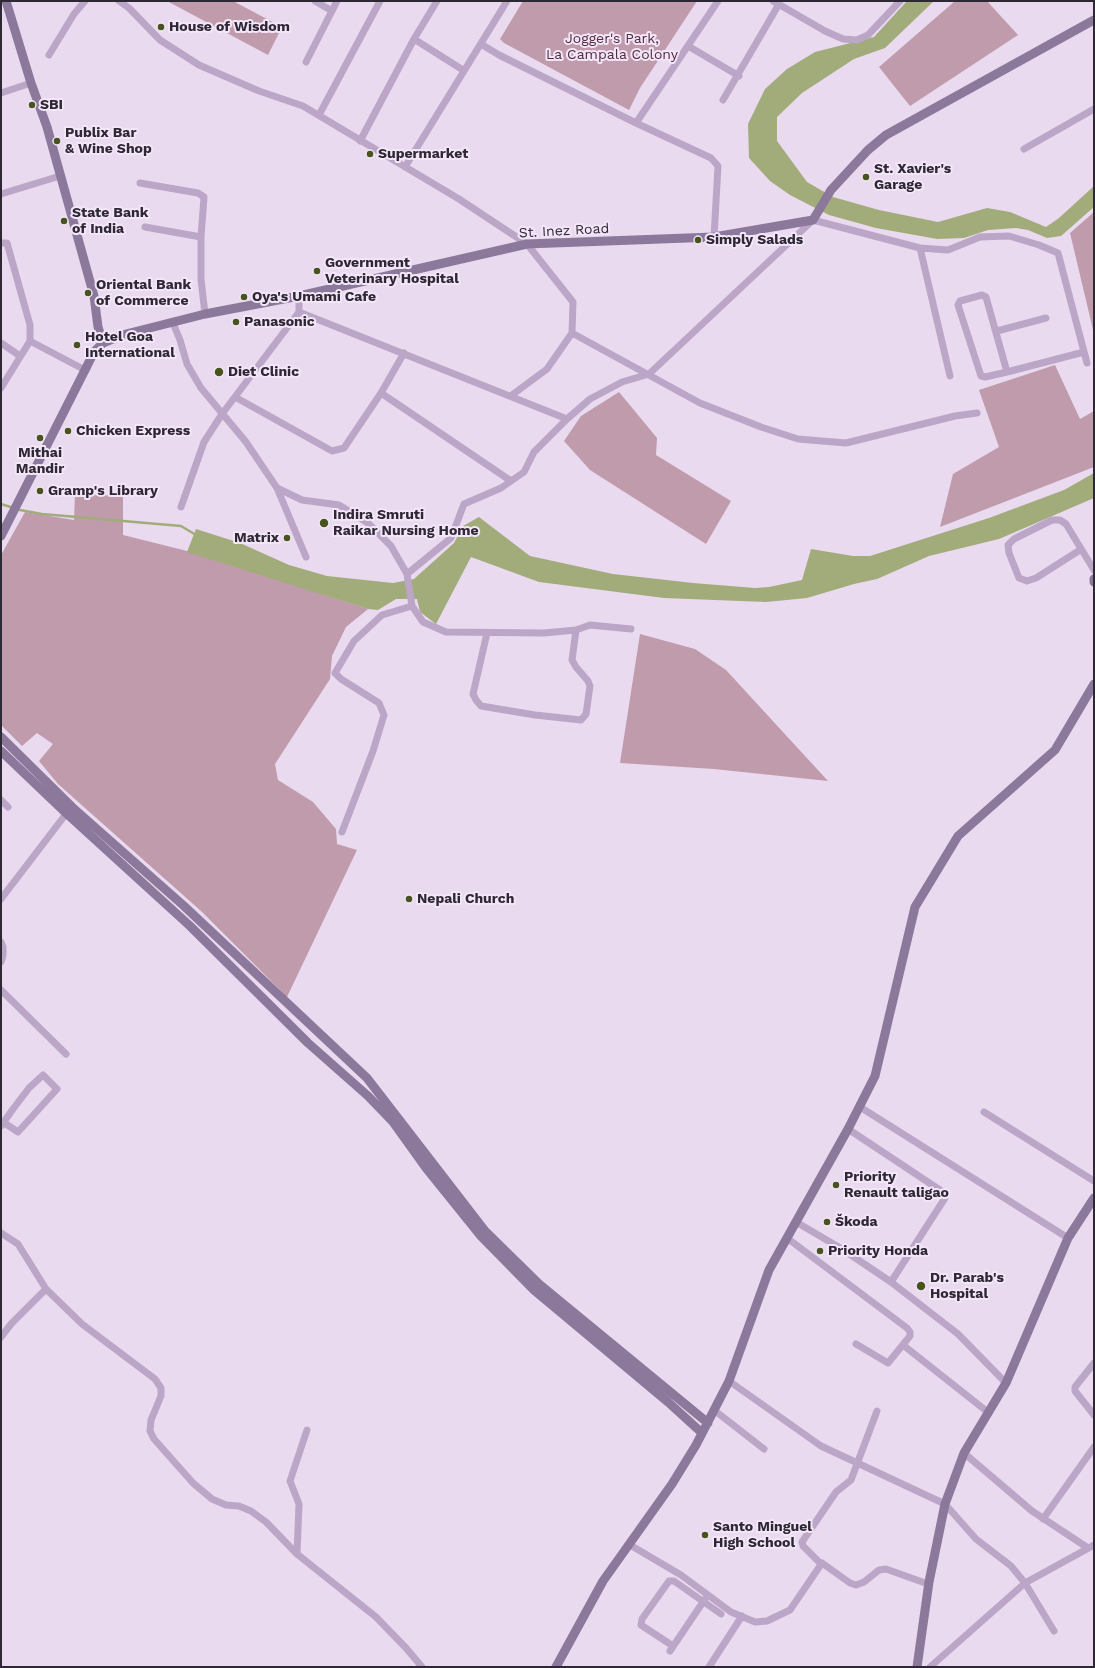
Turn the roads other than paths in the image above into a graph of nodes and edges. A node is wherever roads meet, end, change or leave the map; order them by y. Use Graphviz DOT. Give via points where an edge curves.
graph roads {
  1 [pos="6,1"];
  2 [pos="85,1"];
  3 [pos="119,1"];
  4 [pos="315,1"];
  5 [pos="337,1"];
  6 [pos="380,1"];
  7 [pos="436,1"];
  8 [pos="507,1"];
  9 [pos="718,1"];
  10 [pos="900,1"];
  11 [pos="776,3"];
  12 [pos="332,11"];
  13 [pos="1094,20"];
  14 [pos="414,39"];
  15 [pos="481,44"];
  16 [pos="688,46"];
  17 [pos="50,55"];
  18 [pos="306,62"];
  19 [pos="463,70"];
  20 [pos="739,76"];
  21 [pos="31,83"];
  22 [pos="1,93"];
  23 [pos="724,100"];
  24 [pos="1094,109"];
  25 [pos="319,116"];
  26 [pos="636,123"];
  27 [pos="360,140"];
  28 [pos="1024,149"];
  29 [pos="405,167"];
  30 [pos="60,176"];
  31 [pos="140,183"];
  32 [pos="1,194"];
  33 [pos="814,216"];
  34 [pos="145,227"];
  35 [pos="201,237"];
  36 [pos="714,237"];
  37 [pos="1,243"];
  38 [pos="527,244"];
  39 [pos="920,248"];
  40 [pos="299,296"];
  41 [pos="299,312"];
  42 [pos="205,314"];
  43 [pos="1046,318"];
  44 [pos="173,323"];
  45 [pos="997,331"];
  46 [pos="572,333"];
  47 [pos="30,341"];
  48 [pos="1,343"];
  49 [pos="103,343"];
  50 [pos="1084,352"];
  51 [pos="404,353"];
  52 [pos="20,356"];
  53 [pos="1086,363"];
  54 [pos="85,370"];
  55 [pos="1007,372"];
  56 [pos="648,374"];
  57 [pos="950,376"];
  58 [pos="1,388"];
  59 [pos="381,393"];
  60 [pos="512,395"];
  61 [pos="235,397"];
  62 [pos="977,413"];
  63 [pos="222,414"];
  64 [pos="566,418"];
  65 [pos="511,481"];
  66 [pos="277,488"];
  67 [pos="181,506"];
  68 [pos="1,536"];
  69 [pos="1080,550"];
  70 [pos="306,557"];
  71 [pos="1094,570"];
  72 [pos="407,574"];
  73 [pos="1094,579"];
  74 [pos="1094,582"];
  75 [pos="412,606"];
  76 [pos="631,629"];
  77 [pos="576,630"];
  78 [pos="486,633"];
  79 [pos="1094,684"];
  80 [pos="1,737"];
  81 [pos="1,751"];
  82 [pos="1,800"];
  83 [pos="8,807"];
  84 [pos="69,810"];
  85 [pos="342,832"];
  86 [pos="1,899"];
  87 [pos="1,942"];
  88 [pos="1,962"];
  89 [pos="1,990"];
  90 [pos="66,1054"];
  91 [pos="860,1107"];
  92 [pos="984,1112"];
  93 [pos="2,1124"];
  94 [pos="848,1129"];
  95 [pos="1094,1181"];
  96 [pos="1094,1198"];
  97 [pos="796,1222"];
  98 [pos="1,1233"];
  99 [pos="787,1238"];
  100 [pos="1068,1238"];
  101 [pos="891,1282"];
  102 [pos="46,1289"];
  103 [pos="1,1337"];
  104 [pos="856,1344"];
  105 [pos="903,1345"];
  106 [pos="1094,1363"];
  107 [pos="729,1381"];
  108 [pos="1006,1383"];
  109 [pos="714,1410"];
  110 [pos="877,1411"];
  111 [pos="989,1413"];
  112 [pos="1094,1415"];
  113 [pos="708,1423"];
  114 [pos="307,1430"];
  115 [pos="702,1433"];
  116 [pos="1094,1447"];
  117 [pos="764,1449"];
  118 [pos="964,1453"];
  119 [pos="857,1462"];
  120 [pos="945,1504"];
  121 [pos="1043,1519"];
  122 [pos="630,1545"];
  123 [pos="1091,1547"];
  124 [pos="297,1554"];
  125 [pos="821,1564"];
  126 [pos="1025,1583"];
  127 [pos="928,1584"];
  128 [pos="708,1595"];
  129 [pos="703,1602"];
  130 [pos="720,1614"];
  131 [pos="742,1616"];
  132 [pos="1054,1631"];
  133 [pos="559,1666"];
  134 [pos="422,1667"];
  135 [pos="709,1667"];
  136 [pos="917,1667"];
  137 [pos="930,1667"];
  1 -- 21 [label="street"];
  2 -- 17 [label="street" via="74,14"];
  3 -- 25 [label="street" via="160,40 199,65 302,106"];
  4 -- 12 [label="street"];
  5 -- 12 [label="street"];
  6 -- 25 [label="street"];
  7 -- 14 [label="street"];
  8 -- 15 [label="street"];
  9 -- 16 [label="street"];
  10 -- 11 [label="street" via="868,35 857,40 843,39"];
  11 -- 20 [label="street"];
  12 -- 18 [label="street"];
  13 -- 33 [label="street" via="886,135 868,150 831,190"];
  14 -- 19 [label="street"];
  14 -- 27 [label="street"];
  15 -- 19 [label="street"];
  15 -- 26 [label="street"];
  16 -- 20 [label="street"];
  16 -- 26 [label="street"];
  19 -- 29 [label="street"];
  20 -- 23 [label="street"];
  21 -- 22 [label="street"];
  21 -- 30 [label="street" via="47,127"];
  24 -- 28 [label="street"];
  25 -- 27 [label="street"];
  26 -- 36 [label="street" via="711,158 718,166"];
  27 -- 29 [label="street"];
  29 -- 38 [label="street"];
  30 -- 32 [label="street"];
  30 -- 49 [label="street" via="94,296"];
  31 -- 35 [label="street" via="204,197"];
  33 -- 36 [label="street, St. Inez Road"];
  33 -- 39 [label="street"];
  33 -- 56 [label="street"];
  34 -- 35 [label="street"];
  35 -- 42 [label="street"];
  36 -- 38 [label="street, St. Inez Road"];
  37 -- 47 [label="street" via="6,243 9,251 30,325"];
  38 -- 40 [label="street, St. Inez Road"];
  38 -- 46 [label="street" via="573,302"];
  39 -- 50 [label="street" via="948,250 980,237 1009,236 1058,253"];
  39 -- 57 [label="street"];
  40 -- 41 [label="street"];
  40 -- 42 [label="street, St. Inez Road"];
  41 -- 51 [label="street"];
  41 -- 61 [label="street"];
  42 -- 44 [label="street, St. Inez Road"];
  43 -- 45 [label="street"];
  44 -- 49 [label="street, St. Inez Road" via="122,335"];
  44 -- 63 [label="street" via="187,364 201,388"];
  45 -- 55 [label="street"];
  45 -- 55 [label="street" via="988,300 984,295 958,303 981,376"];
  46 -- 56 [label="street"];
  46 -- 60 [label="street" via="546,369"];
  47 -- 52 [label="street"];
  47 -- 54 [label="street"];
  48 -- 52 [label="street"];
  49 -- 54 [label="street" via="94,352"];
  50 -- 53 [label="street"];
  50 -- 55 [label="street"];
  51 -- 59 [label="street"];
  51 -- 60 [label="street"];
  52 -- 58 [label="street"];
  54 -- 68 [label="street"];
  56 -- 62 [label="street" via="700,403 798,439 846,444 955,416"];
  56 -- 64 [label="street" via="622,382 590,398"];
  59 -- 61 [label="street" via="344,448 332,451"];
  59 -- 65 [label="street"];
  60 -- 64 [label="street"];
  61 -- 63 [label="street"];
  63 -- 66 [label="street" via="246,442"];
  63 -- 67 [label="street" via="204,442"];
  64 -- 65 [label="street" via="534,452 524,472"];
  65 -- 72 [label="street" via="464,504 451,538"];
  66 -- 70 [label="street"];
  66 -- 72 [label="street" via="302,500 339,506 368,523 390,546"];
  69 -- 69 [label="street" via="1066,524 1060,520 1052,520 1008,544 1019,578 1027,581"];
  69 -- 71 [label="street"];
  72 -- 75 [label="street"];
  73 -- 74 [label="street"];
  75 -- 78 [label="street" via="423,622 446,632"];
  75 -- 85 [label="street" via="382,615 354,641 335,673 379,703 384,715"];
  76 -- 77 [label="street" via="590,625"];
  77 -- 78 [label="street"];
  77 -- 78 [label="street" via="572,660 590,686 586,714 582,720 481,706 474,694"];
  79 -- 91 [label="street" via="1054,750 958,836 915,907 875,1076"];
  80 -- 84 [label="street"];
  81 -- 84 [label="street"];
  82 -- 83 [label="street"];
  84 -- 86 [label="street"];
  84 -- 113 [label="street" via="184,906 367,1078 485,1231 539,1284"];
  84 -- 115 [label="street" via="308,1043 368,1096 393,1122 480,1235 534,1290"];
  87 -- 88 [label="street" via="4,956"];
  89 -- 90 [label="street"];
  91 -- 94 [label="street"];
  91 -- 100 [label="street"];
  92 -- 95 [label="street"];
  93 -- 93 [label="street" via="43,1075 58,1089 18,1132"];
  94 -- 97 [label="street"];
  94 -- 101 [label="street" via="946,1194"];
  96 -- 100 [label="street"];
  97 -- 99 [label="street"];
  97 -- 101 [label="street"];
  98 -- 102 [label="street" via="18,1244"];
  99 -- 105 [label="street" via="907,1328 910,1336"];
  99 -- 107 [label="street" via="769,1270"];
  100 -- 108 [label="street"];
  101 -- 108 [label="street" via="958,1334"];
  102 -- 103 [label="street"];
  102 -- 124 [label="street" via="82,1324 155,1380 161,1388 161,1396 151,1420 150,1431 154,1439 193,1483 212,1499 251,1511 266,1522"];
  104 -- 105 [label="street" via="888,1363"];
  105 -- 111 [label="street"];
  106 -- 112 [label="street" via="1075,1387 1075,1391"];
  107 -- 109 [label="street"];
  107 -- 119 [label="street" via="821,1446"];
  108 -- 111 [label="street"];
  109 -- 113 [label="street"];
  109 -- 117 [label="street"];
  110 -- 119 [label="street"];
  111 -- 118 [label="street"];
  113 -- 115 [label="street"];
  114 -- 124 [label="street" via="290,1481 299,1504"];
  115 -- 122 [label="street" via="672,1484"];
  116 -- 121 [label="street"];
  118 -- 120 [label="street"];
  118 -- 121 [label="street"];
  119 -- 120 [label="street"];
  119 -- 125 [label="street" via="851,1480 836,1492 802,1542"];
  120 -- 126 [label="street" via="976,1539 1011,1566"];
  120 -- 127 [label="street"];
  121 -- 123 [label="street"];
  122 -- 128 [label="street" via="681,1575"];
  122 -- 133 [label="street" via="603,1581"];
  123 -- 126 [label="street"];
  124 -- 134 [label="street" via="376,1617"];
  125 -- 127 [label="street" via="825,1563 856,1585 879,1570 886,1569"];
  125 -- 131 [label="street" via="790,1610 767,1621 754,1622"];
  126 -- 132 [label="street"];
  126 -- 137 [label="street"];
  127 -- 136 [label="street"];
  128 -- 129 [label="street"];
  128 -- 131 [label="street" via="731,1612"];
  129 -- 129 [label="street" via="671,1649 641,1625 642,1619 669,1581 674,1581"];
  129 -- 130 [label="street"];
  131 -- 135 [label="street"];
}
